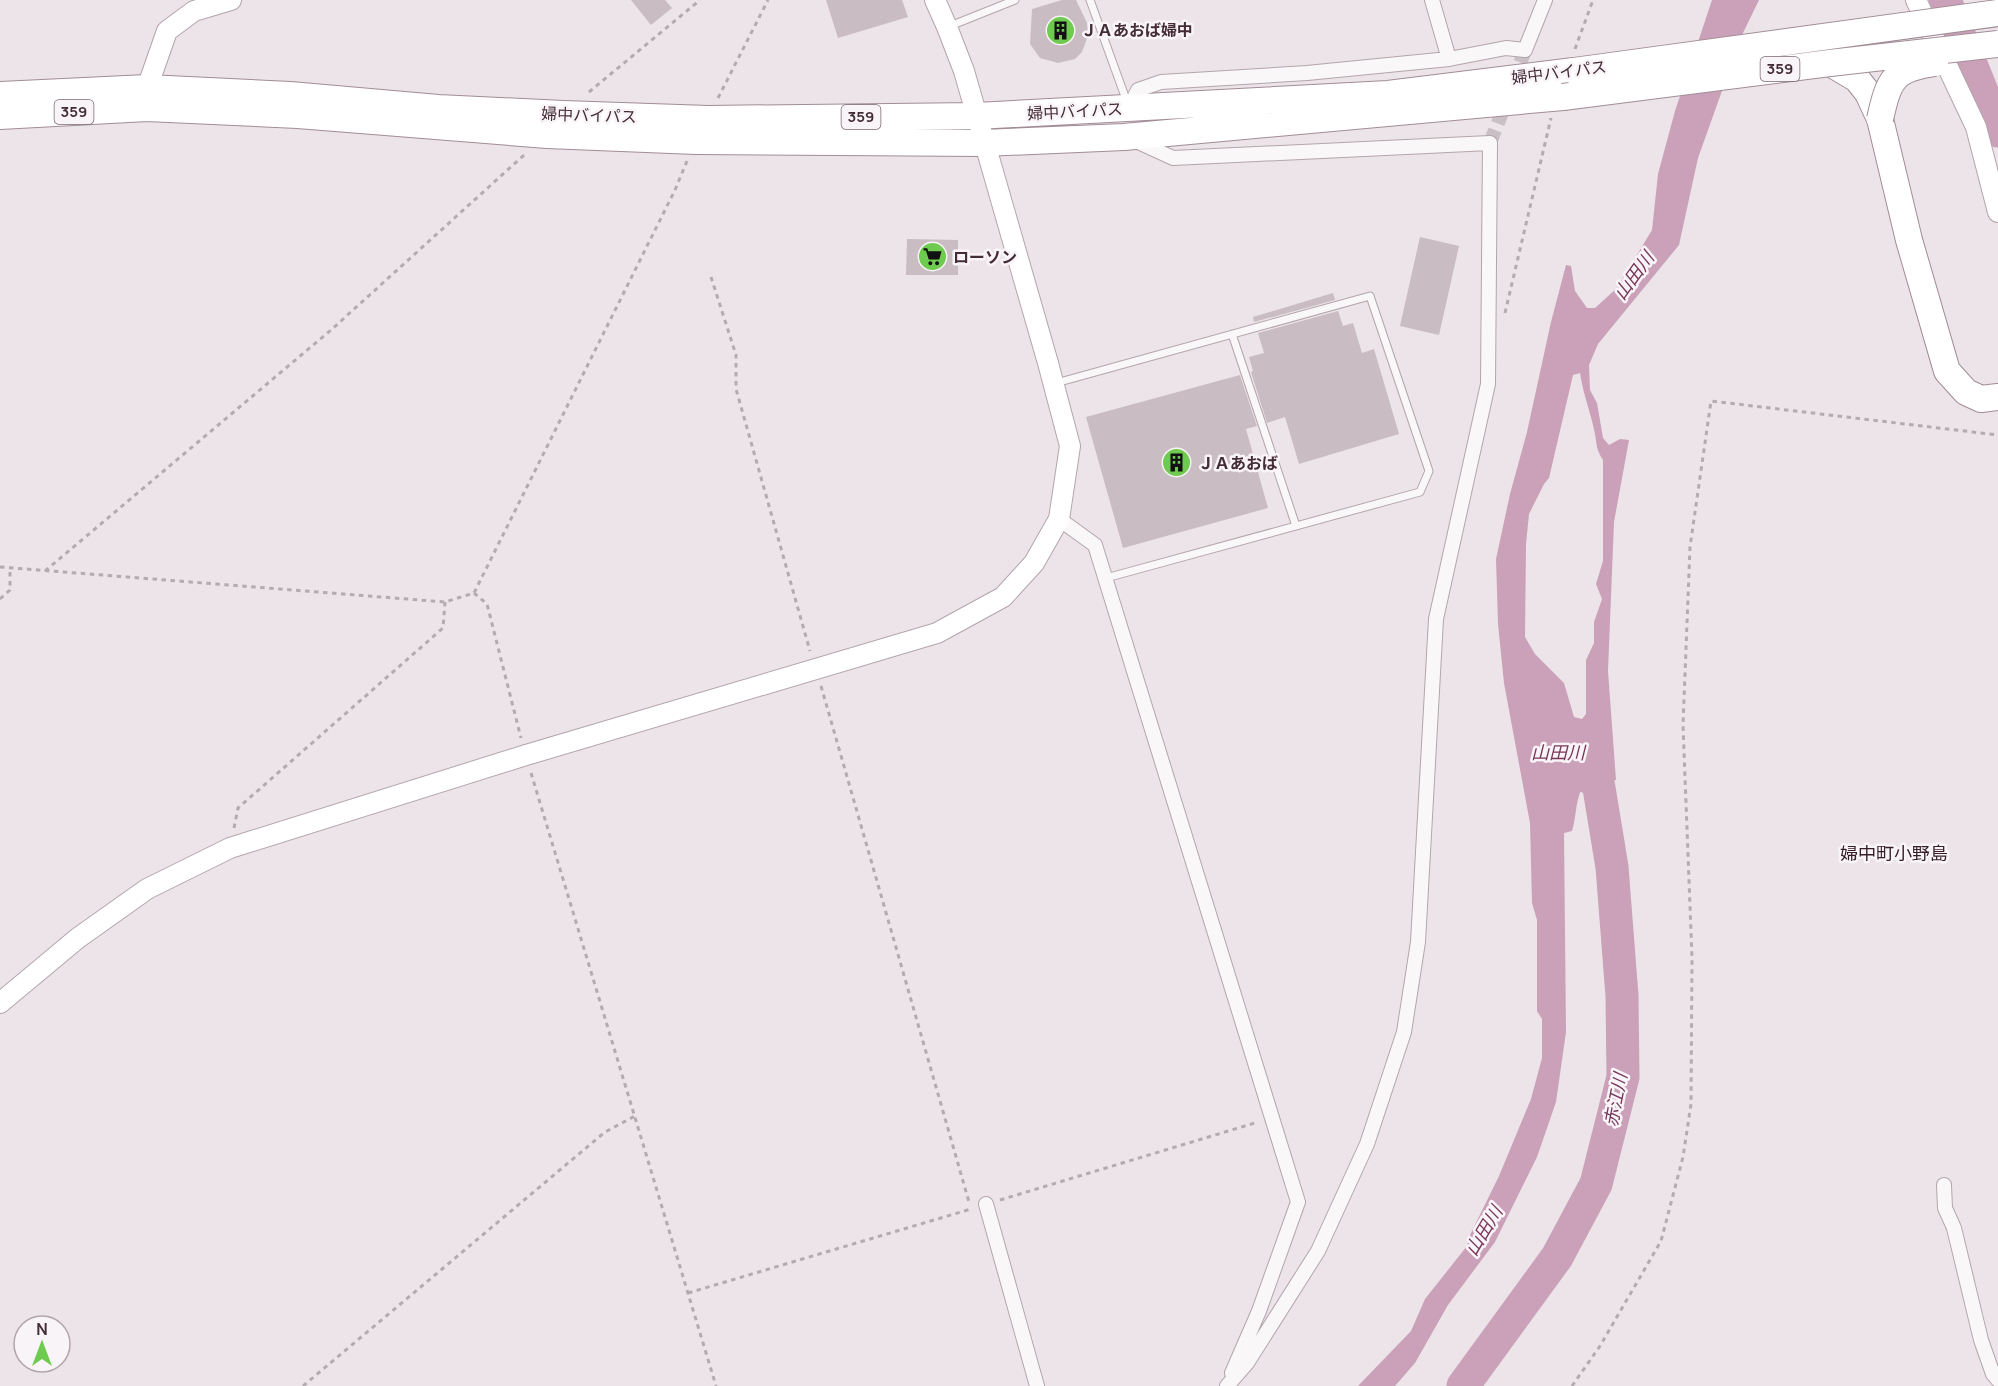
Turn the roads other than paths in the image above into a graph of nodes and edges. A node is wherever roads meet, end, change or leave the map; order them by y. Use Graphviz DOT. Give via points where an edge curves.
graph roads {
  1 [pos="231,0"];
  2 [pos="935,0"];
  3 [pos="1015,0"];
  4 [pos="1090,0"];
  5 [pos="1432,0"];
  6 [pos="1545,0"];
  7 [pos="1916,0"];
  8 [pos="1998,13"];
  9 [pos="948,27"];
  10 [pos="1998,44"];
  11 [pos="1998,54"];
  12 [pos="1449,59"];
  13 [pos="1830,63"];
  14 [pos="0,95"];
  15 [pos="147,98"];
  16 [pos="1130,108"];
  17 [pos="0,116"];
  18 [pos="976,116"];
  19 [pos="1880,119"];
  20 [pos="702,130"];
  21 [pos="1124,136"];
  22 [pos="984,143"];
  23 [pos="1998,212"];
  24 [pos="1232,334"];
  25 [pos="1054,383"];
  26 [pos="1998,397"];
  27 [pos="1059,519"];
  28 [pos="1296,526"];
  29 [pos="1105,578"];
  30 [pos="0,1003"];
  31 [pos="1944,1185"];
  32 [pos="986,1204"];
  33 [pos="1998,1380"];
  34 [pos="1037,1386"];
  1 -- 15 [label="street" via="194,11 167,31"];
  2 -- 9 [label="street"];
  3 -- 9 [label="lane"];
  4 -- 16 [label="lane"];
  5 -- 12 [label="street"];
  6 -- 12 [label="street" via="1525,50 1506,48"];
  7 -- 23 [label="street" via="1976,127"];
  8 -- 16 [label="highway, 婦中バイパス / 359, bridge" via="1388,94"];
  9 -- 18 [label="street"];
  10 -- 13 [label="highway, 婦中バイパス / 359, bridge"];
  11 -- 19 [label="highway, bridge" via="1906,69 1892,81"];
  12 -- 16 [label="street" via="1161,82 1138,90"];
  13 -- 19 [label="highway" via="1857,79"];
  13 -- 21 [label="highway, 婦中バイパス / 359, bridge" via="1559,98"];
  14 -- 15 [label="highway, 359"];
  15 -- 17 [label="highway, 359"];
  15 -- 20 [label="highway, 婦中バイパス / 359" via="290,95 563,114"];
  15 -- 20 [label="highway, 婦中バイパス / 359" via="297,115 547,135"];
  16 -- 18 [label="highway, 婦中バイパス / 359"];
  18 -- 20 [label="highway, 婦中バイパス / 359"];
  18 -- 22 [label="street"];
  19 -- 26 [label="highway" via="1947,371 1966,392 1981,399"];
  20 -- 22 [label="highway, 婦中バイパス / 359"];
  21 -- 22 [label="highway, 婦中バイパス / 359"];
  21 -- 29 [label="street" via="1173,158 1490,143 1488,384 1436,619 1418,942 1404,1032 1367,1144 1318,1251 1247,1362 1227,1386 1298,1202"];
  22 -- 25 [label="street"];
  24 -- 25 [label="lane"];
  24 -- 28 [label="lane"];
  24 -- 28 [label="lane" via="1370,296 1429,471 1420,492"];
  25 -- 27 [label="street" via="1070,446"];
  27 -- 29 [label="street" via="1095,545"];
  27 -- 30 [label="street" via="1034,563 1003,597 937,633 230,848 147,890 78,938"];
  28 -- 29 [label="lane"];
  31 -- 33 [label="street" via="1945,1208 1954,1228 1981,1340"];
  32 -- 34 [label="street"];
}
